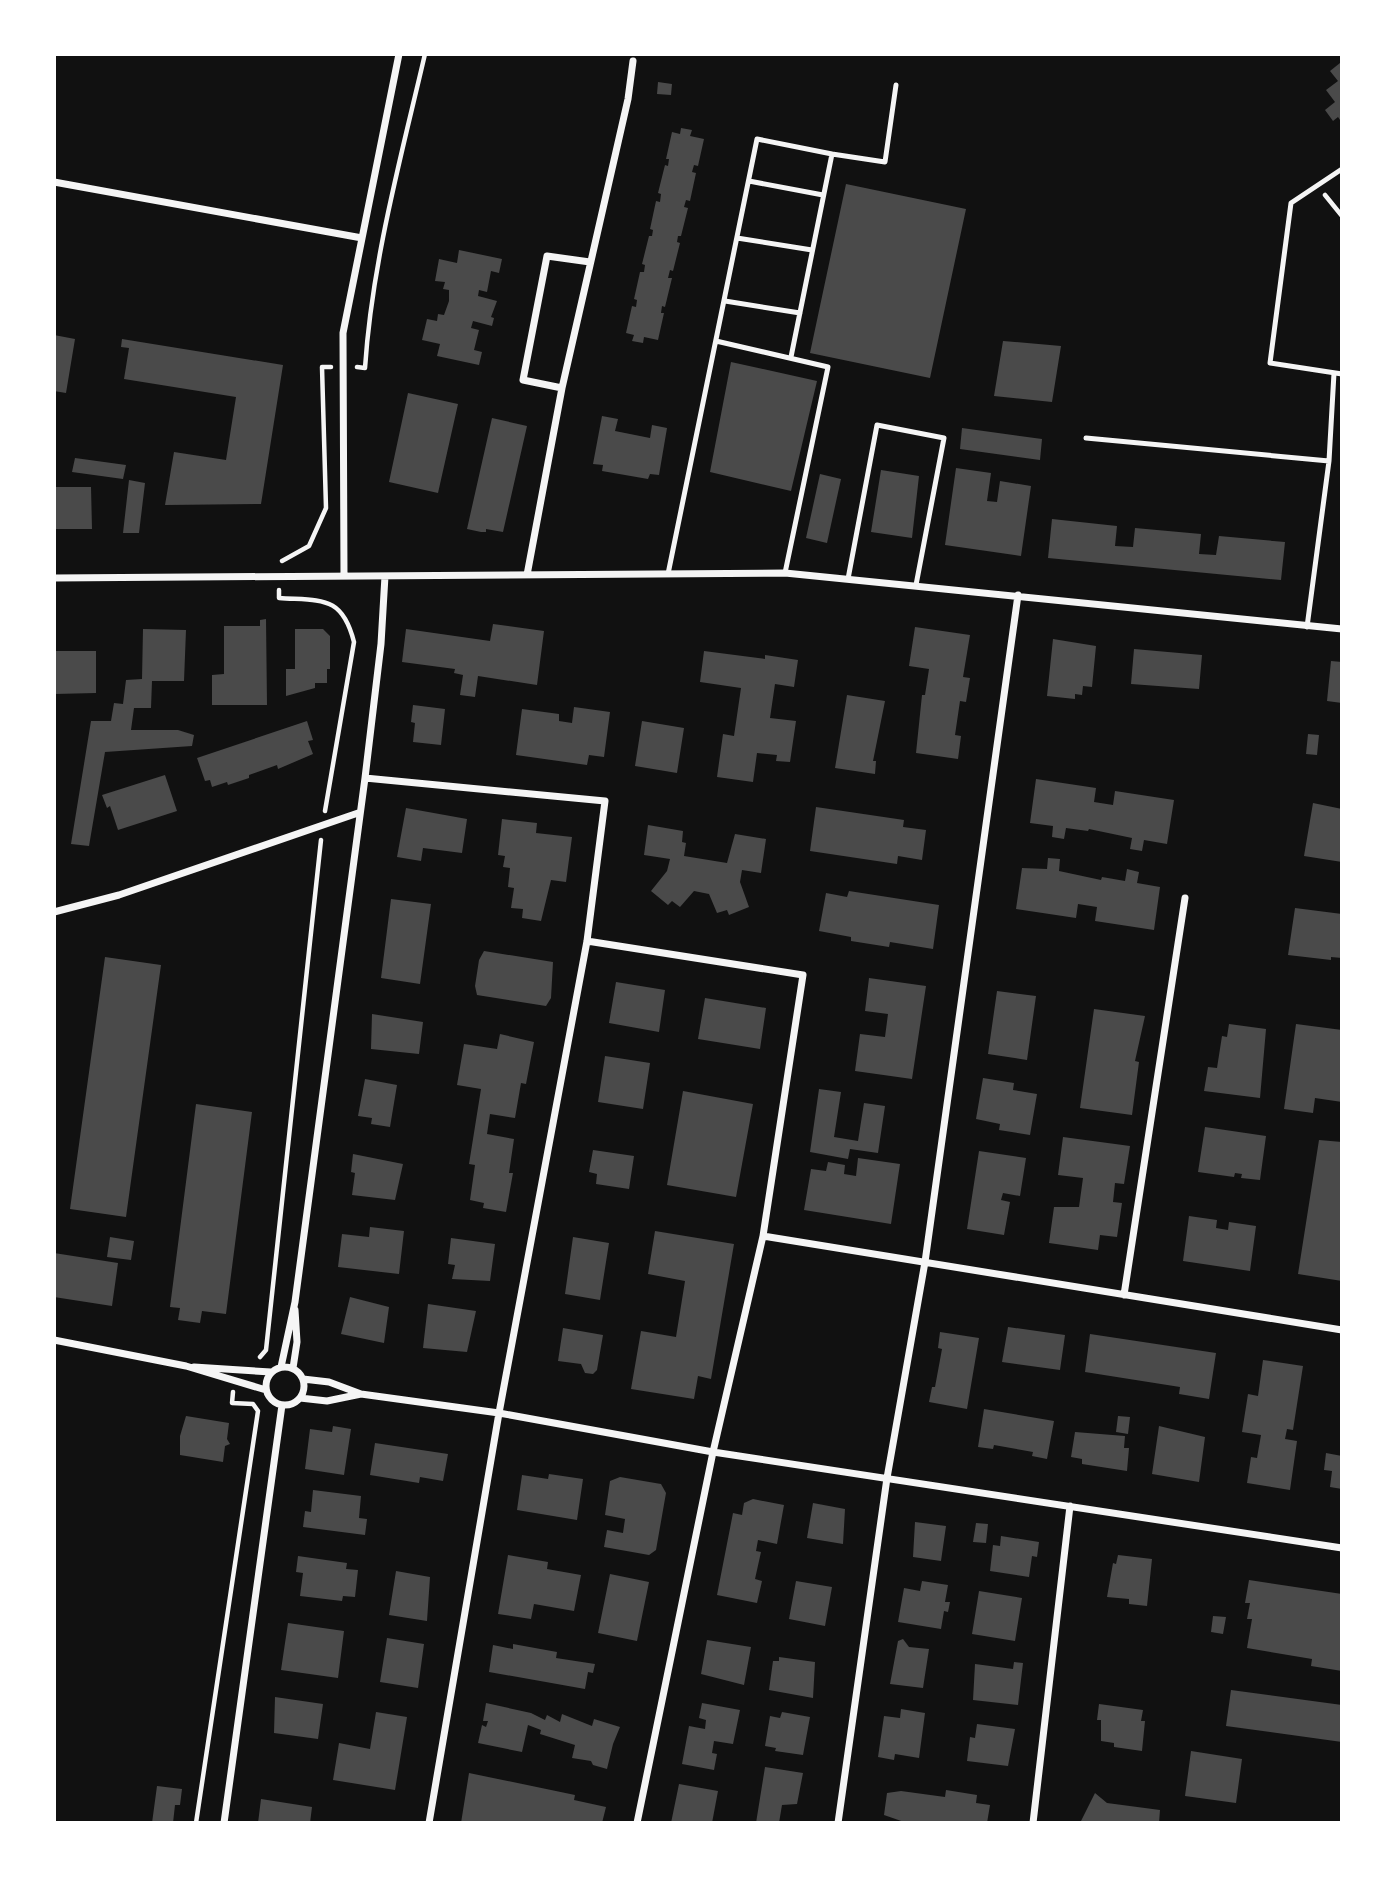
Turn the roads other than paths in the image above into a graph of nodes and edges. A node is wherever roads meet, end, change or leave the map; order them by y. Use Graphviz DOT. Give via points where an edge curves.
graph roads {
  1 [pos="400,54"];
  2 [pos="633,61"];
  3 [pos="896,85"];
  4 [pos="832,154"];
  5 [pos="1342,169"];
  6 [pos="749,181"];
  7 [pos="54,182"];
  8 [pos="823,195"];
  9 [pos="737,237"];
  10 [pos="362,238"];
  11 [pos="812,250"];
  12 [pos="590,262"];
  13 [pos="724,301"];
  14 [pos="800,313"];
  15 [pos="716,341"];
  16 [pos="791,357"];
  17 [pos="1334,373"];
  18 [pos="1342,374"];
  19 [pos="562,388"];
  20 [pos="1086,438"];
  21 [pos="1329,461"];
  22 [pos="785,573"];
  23 [pos="668,574"];
  24 [pos="344,575"];
  25 [pos="527,575"];
  26 [pos="385,576"];
  27 [pos="54,578"];
  28 [pos="848,579"];
  29 [pos="916,585"];
  30 [pos="1018,595"];
  31 [pos="1307,627"];
  32 [pos="1342,629"];
  33 [pos="365,778"];
  34 [pos="358,813"];
  35 [pos="1185,898"];
  36 [pos="54,912"];
  37 [pos="587,941"];
  38 [pos="763,1236"];
  39 [pos="925,1262"];
  40 [pos="1124,1295"];
  41 [pos="295,1302"];
  42 [pos="1342,1330"];
  43 [pos="54,1340"];
  44 [pos="186,1366"];
  45 [pos="281,1367"];
  46 [pos="293,1368"];
  47 [pos="271,1372"];
  48 [pos="303,1379"];
  49 [pos="266,1390"];
  50 [pos="361,1394"];
  51 [pos="300,1398"];
  52 [pos="282,1405"];
  53 [pos="499,1413"];
  54 [pos="713,1452"];
  55 [pos="887,1478"];
  56 [pos="1070,1506"];
  57 [pos="1342,1548"];
  58 [pos="224,1823"];
  59 [pos="429,1823"];
  60 [pos="637,1823"];
  61 [pos="838,1823"];
  62 [pos="1034,1823"];
  1 -- 10 [label="street"];
  2 -- 12 [label="street"];
  3 -- 4 [label="lane" via="885,162"];
  4 -- 6 [label="lane" via="757,139"];
  4 -- 8 [label="lane"];
  5 -- 17 [label="lane" via="1291,203 1270,363"];
  6 -- 8 [label="lane"];
  6 -- 9 [label="lane"];
  7 -- 10 [label="street"];
  8 -- 11 [label="lane"];
  9 -- 11 [label="lane"];
  9 -- 13 [label="lane"];
  10 -- 24 [label="street" via="343,333"];
  11 -- 14 [label="lane"];
  12 -- 19 [label="street"];
  12 -- 19 [label="street" via="547,256 523,380"];
  13 -- 14 [label="lane"];
  13 -- 15 [label="lane"];
  14 -- 16 [label="lane"];
  15 -- 16 [label="lane"];
  15 -- 23 [label="lane"];
  16 -- 22 [label="lane" via="828,367"];
  17 -- 18 [label="lane"];
  17 -- 21 [label="lane"];
  19 -- 25 [label="street"];
  20 -- 21 [label="lane"];
  21 -- 31 [label="lane"];
  22 -- 23 [label="street"];
  22 -- 28 [label="street"];
  23 -- 25 [label="street"];
  24 -- 26 [label="street"];
  24 -- 27 [label="street"];
  25 -- 26 [label="street"];
  26 -- 33 [label="street"];
  28 -- 29 [label="street"];
  28 -- 29 [label="lane" via="877,425 944,438"];
  29 -- 30 [label="street"];
  30 -- 31 [label="street"];
  30 -- 39 [label="street"];
  31 -- 32 [label="street"];
  33 -- 34 [label="street"];
  33 -- 37 [label="street" via="605,801"];
  34 -- 36 [label="street" via="119,895"];
  34 -- 41 [label="street"];
  35 -- 40 [label="street"];
  37 -- 38 [label="street" via="803,975"];
  37 -- 53 [label="street"];
  38 -- 39 [label="street"];
  38 -- 54 [label="street"];
  39 -- 40 [label="street"];
  39 -- 55 [label="street"];
  40 -- 42 [label="street"];
  41 -- 45 [label="street"];
  41 -- 46 [label="street"];
  43 -- 44 [label="street"];
  44 -- 47 [label="street"];
  44 -- 49 [label="street"];
  45 -- 46 [label="street"];
  45 -- 47 [label="street"];
  46 -- 48 [label="street"];
  47 -- 49 [label="street"];
  48 -- 50 [label="street" via="329,1382"];
  48 -- 51 [label="street"];
  49 -- 52 [label="street" via="273,1402"];
  50 -- 51 [label="street" via="327,1401"];
  50 -- 53 [label="street"];
  51 -- 52 [label="street"];
  52 -- 58 [label="street"];
  53 -- 54 [label="street"];
  53 -- 59 [label="street"];
  54 -- 55 [label="street"];
  54 -- 60 [label="street"];
  55 -- 56 [label="street"];
  55 -- 61 [label="street"];
  56 -- 57 [label="street"];
  56 -- 62 [label="street"];
}
